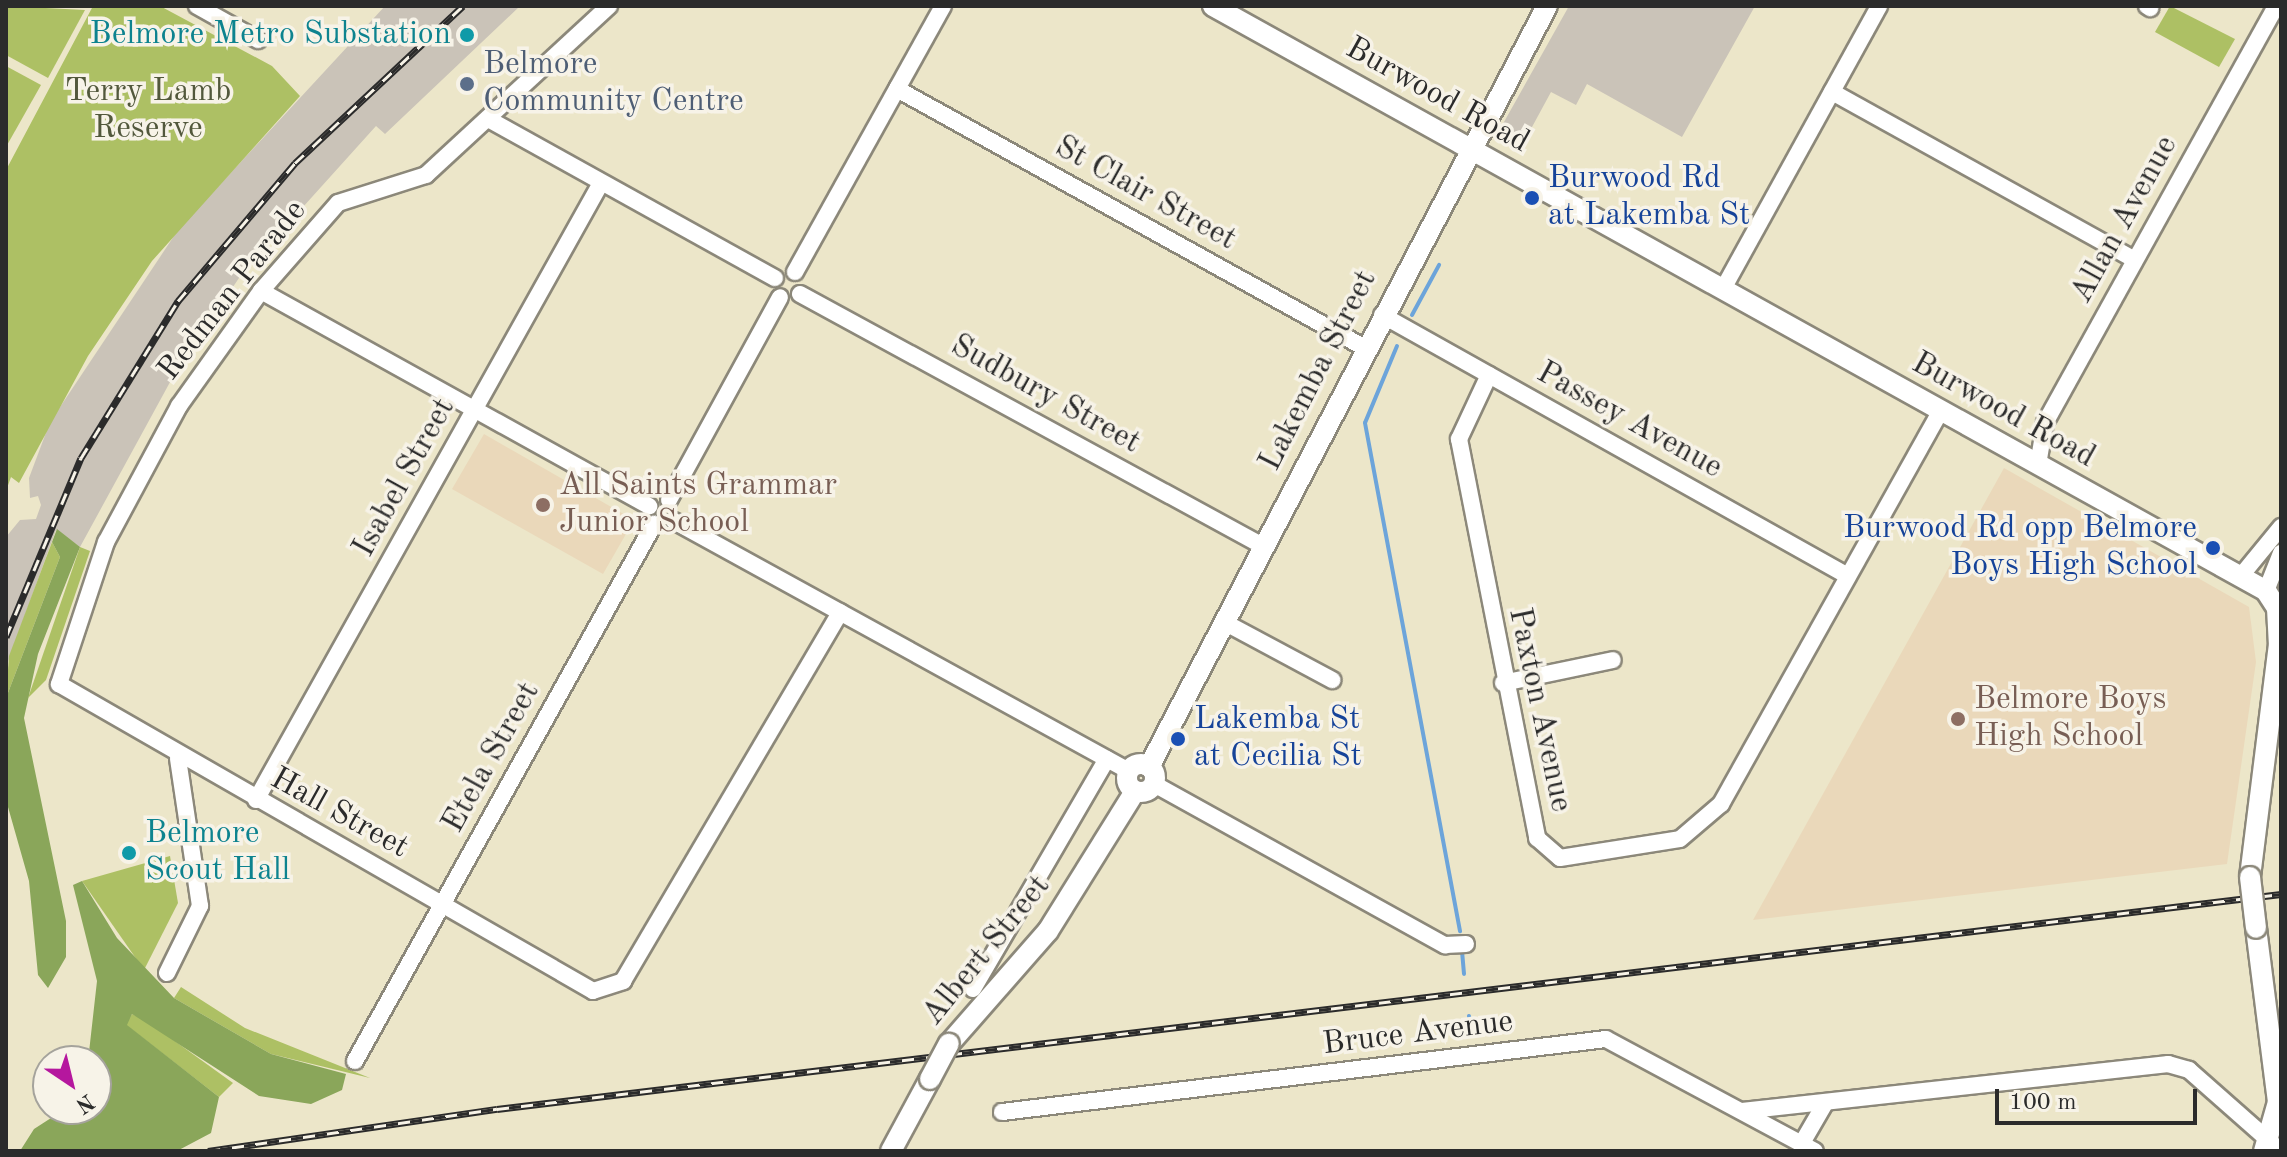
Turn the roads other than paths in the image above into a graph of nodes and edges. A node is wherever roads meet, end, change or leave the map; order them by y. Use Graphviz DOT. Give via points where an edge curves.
graph roads {
  1 [pos="197,6"];
  2 [pos="609,6"];
  3 [pos="943,6"];
  4 [pos="1213,6"];
  5 [pos="1547,6"];
  6 [pos="1879,6"];
  7 [pos="2276,6"];
  8 [pos="258,40"];
  9 [pos="897,89"];
  10 [pos="1832,92"];
  11 [pos="488,119"];
  12 [pos="1469,148"];
  13 [pos="601,183"];
  14 [pos="2135,260"];
  15 [pos="795,272"];
  16 [pos="775,278"];
  17 [pos="1723,289"];
  18 [pos="261,291"];
  19 [pos="800,294"];
  20 [pos="780,297"];
  21 [pos="1382,315"];
  22 [pos="1365,348"];
  23 [pos="1489,375"];
  24 [pos="475,409"];
  25 [pos="1941,411"];
  26 [pos="2038,465"];
  27 [pos="669,500"];
  28 [pos="649,506"];
  29 [pos="674,521"];
  30 [pos="654,524"];
  31 [pos="2281,527"];
  32 [pos="1263,546"];
  33 [pos="2281,553"];
  34 [pos="1848,576"];
  35 [pos="2240,577"];
  36 [pos="2266,591"];
  37 [pos="840,612"];
  38 [pos="1224,622"];
  39 [pos="1613,660"];
  40 [pos="1332,680"];
  41 [pos="1503,683"];
  42 [pos="59,684"];
  43 [pos="178,759"];
  44 [pos="1107,759"];
  45 [pos="1142,778"];
  46 [pos="256,800"];
  47 [pos="443,903"];
  48 [pos="1466,944"];
  49 [pos="167,973"];
  50 [pos="973,989"];
  51 [pos="355,1061"];
  52 [pos="2279,1102"];
  53 [pos="1824,1105"];
  54 [pos="1742,1111"];
  55 [pos="1002,1112"];
  56 [pos="1809,1147"];
  57 [pos="2271,1147"];
  58 [pos="891,1151"];
  1 -- 8 [label="street"];
  2 -- 11 [label="street, Redman Parade"];
  3 -- 9 [label="street"];
  4 -- 12 [label="main road, Burwood Road"];
  5 -- 12 [label="main road, Lakemba Street"];
  6 -- 10 [label="street"];
  7 -- 14 [label="street, Allan Avenue"];
  9 -- 15 [label="street"];
  9 -- 22 [label="street, St Clair Street"];
  10 -- 14 [label="street"];
  10 -- 17 [label="street"];
  11 -- 13 [label="street"];
  11 -- 18 [label="street, Redman Parade" via="413,183 338,203"];
  12 -- 17 [label="main road, Burwood Road"];
  12 -- 21 [label="main road, Lakemba Street"];
  13 -- 16 [label="street"];
  13 -- 24 [label="street, Isabel Street"];
  14 -- 26 [label="street, Allan Avenue" via="2045,423"];
  15 -- 16 [label="street"];
  15 -- 19 [label="street"];
  16 -- 20 [label="street"];
  17 -- 25 [label="main road, Burwood Road"];
  18 -- 24 [label="street"];
  18 -- 42 [label="street, Redman Parade" via="179,406 106,542"];
  19 -- 20 [label="street"];
  19 -- 32 [label="street, Sudbury Street"];
  20 -- 27 [label="street"];
  21 -- 22 [label="main road, Lakemba Street"];
  21 -- 23 [label="street, Passey Avenue"];
  22 -- 32 [label="main road, Lakemba Street"];
  23 -- 34 [label="street, Passey Avenue"];
  23 -- 41 [label="street, Paxton Avenue" via="1459,439"];
  24 -- 28 [label="street"];
  24 -- 46 [label="street, Isabel Street"];
  25 -- 26 [label="main road, Burwood Road"];
  25 -- 34 [label="street, Paxton Avenue"];
  26 -- 35 [label="main road, Burwood Road"];
  27 -- 28 [label="street"];
  27 -- 29 [label="street"];
  28 -- 30 [label="street"];
  29 -- 30 [label="street"];
  29 -- 37 [label="street"];
  30 -- 47 [label="street, Etela Street"];
  31 -- 35 [label="street" via="2262,559"];
  32 -- 38 [label="main road, Lakemba Street"];
  33 -- 36 [label="street"];
  34 -- 41 [label="street, Paxton Avenue" via="1721,804 1680,839 1560,858 1540,846"];
  35 -- 36 [label="main road, Burwood Road"];
  36 -- 52 [label="main road, bridge" via="2277,608 2279,644 2250,877"];
  37 -- 44 [label="street"];
  37 -- 47 [label="street, Hall Street" via="623,981 593,991"];
  38 -- 40 [label="street"];
  38 -- 45 [label="main road, Lakemba Street"];
  39 -- 41 [label="street"];
  42 -- 43 [label="street, Hall Street"];
  43 -- 46 [label="street, Hall Street"];
  43 -- 49 [label="street" via="200,906"];
  44 -- 45 [label="street"];
  44 -- 50 [label="street, Albert Street"];
  45 -- 48 [label="street" via="1445,945"];
  45 -- 58 [label="main road, Albert Street, bridge" via="1048,931 949,1044"];
  46 -- 47 [label="street, Hall Street"];
  47 -- 51 [label="street, Etela Street"];
  52 -- 57 [label="main road"];
  53 -- 54 [label="street"];
  53 -- 56 [label="street"];
  53 -- 57 [label="street" via="2168,1064 2189,1070"];
  54 -- 55 [label="street, Bruce Avenue" via="1606,1039"];
  54 -- 56 [label="street, Bruce Avenue"];
}
